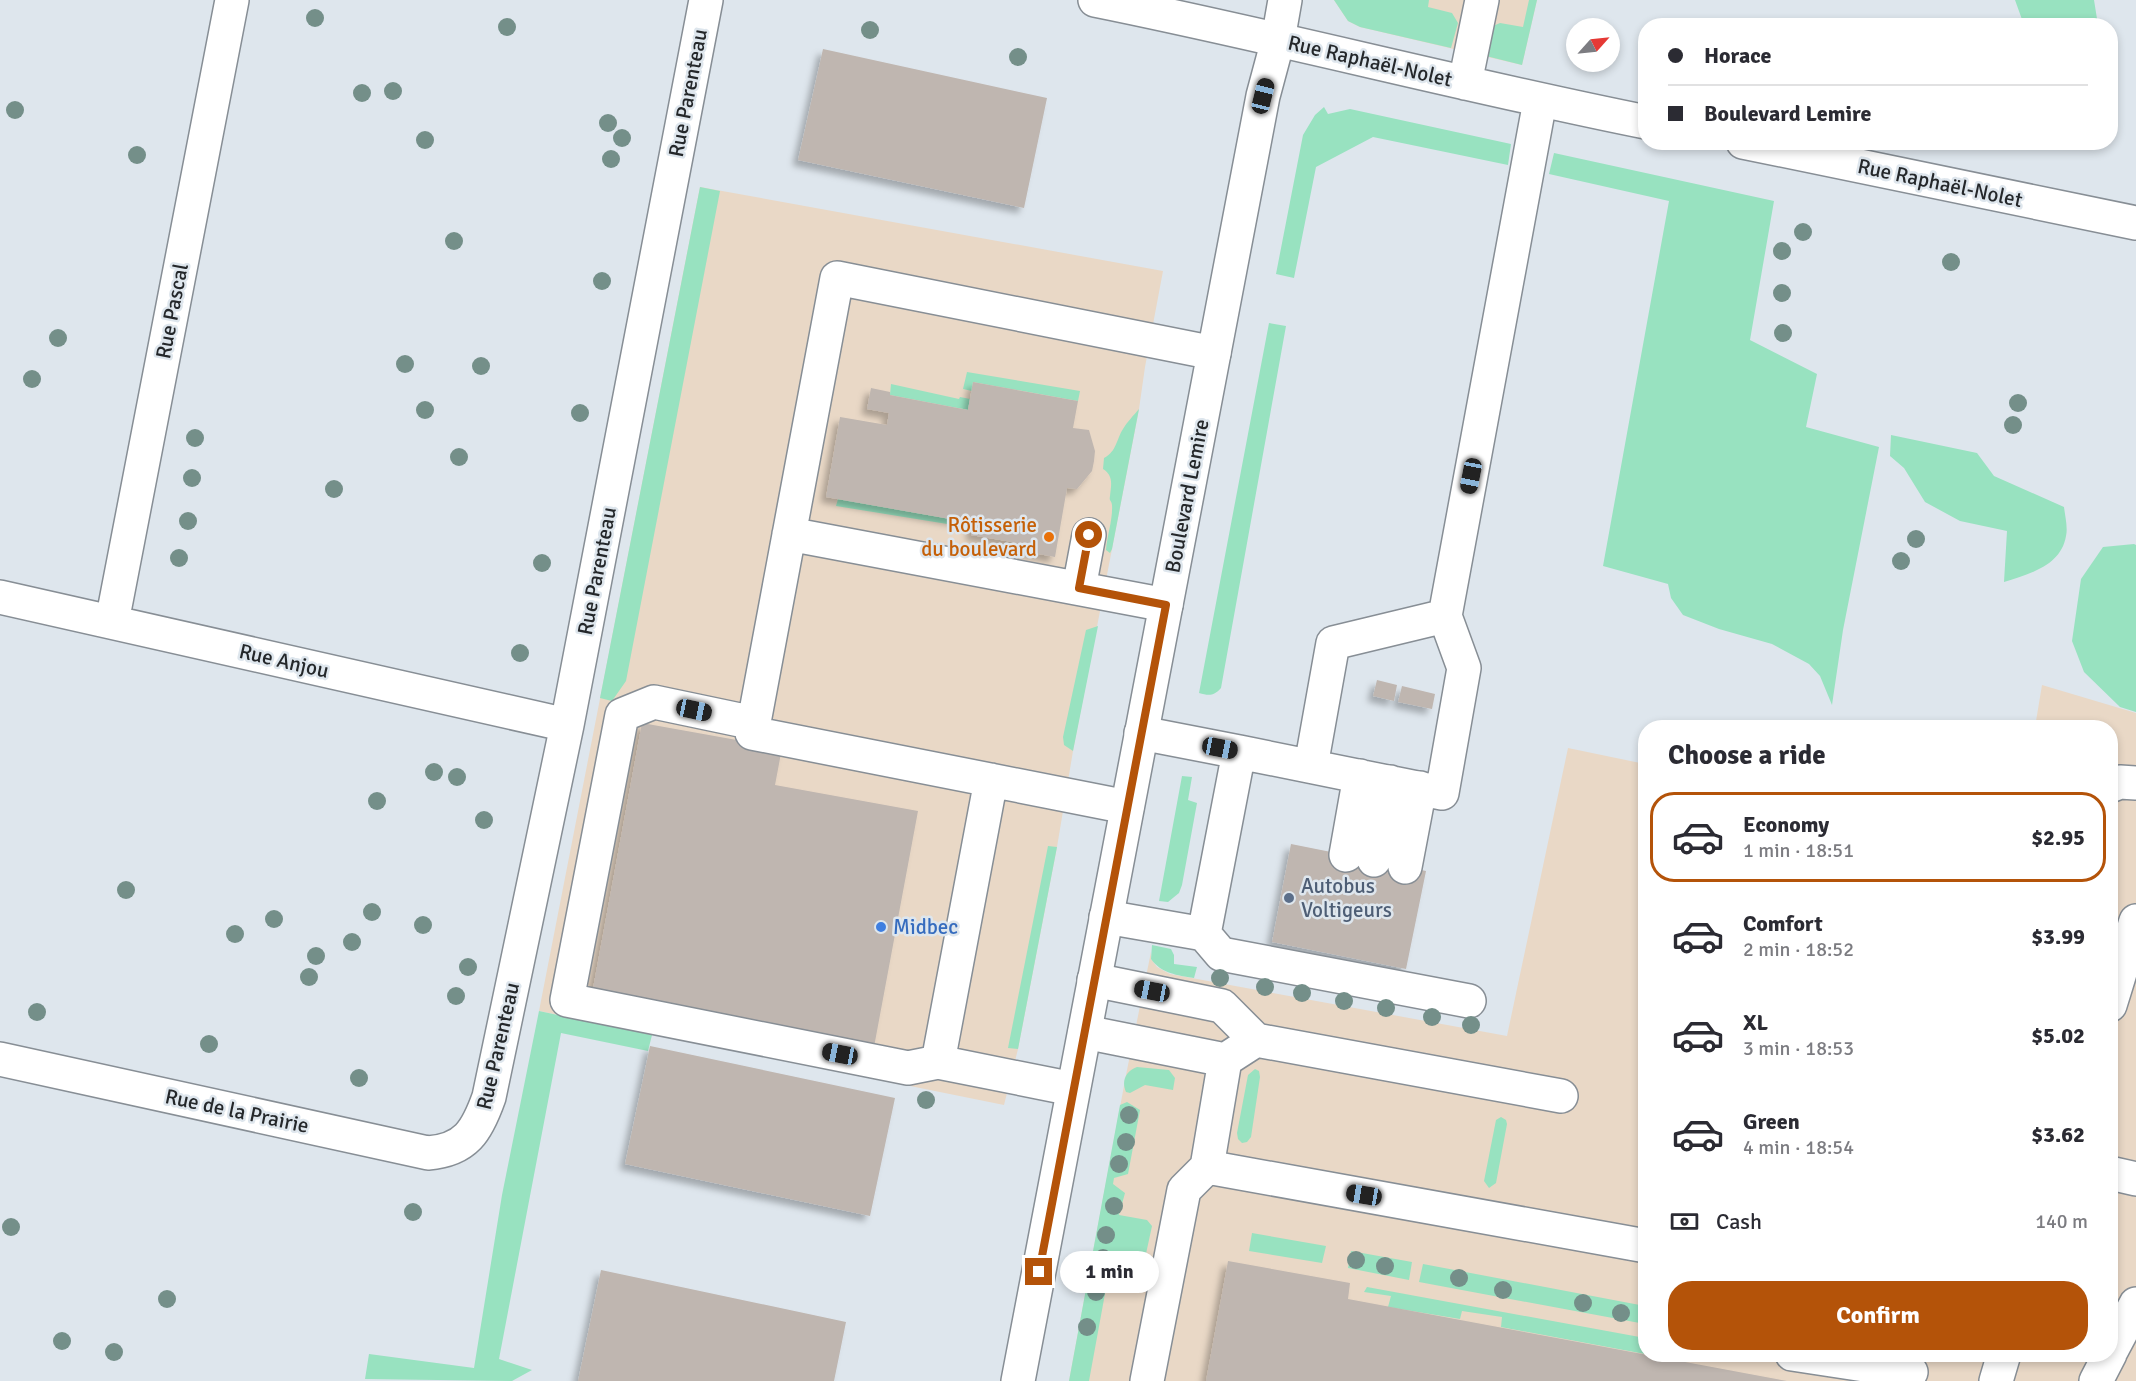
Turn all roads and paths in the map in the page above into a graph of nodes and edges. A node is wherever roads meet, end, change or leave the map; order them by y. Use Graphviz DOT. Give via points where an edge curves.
graph roads {
  1 [pos="232,0"];
  2 [pos="706,0"];
  3 [pos="1285,0"];
  4 [pos="1482,0"];
  5 [pos="1109,1"];
  6 [pos="1278,40"];
  7 [pos="1465,83"];
  8 [pos="1540,101"];
  9 [pos="1638,121"];
  10 [pos="1782,150"];
  11 [pos="2136,223"];
  12 [pos="1214,353"];
  13 [pos="789,534"];
  14 [pos="1089,535"];
  15 [pos="1079,588"];
  16 [pos="0,597"];
  17 [pos="1166,605"];
  18 [pos="1445,616"];
  19 [pos="112,622"];
  20 [pos="754,723"];
  21 [pos="567,725"];
  22 [pos="1141,733"];
  23 [pos="1239,752"];
  24 [pos="1311,766"];
  25 [pos="991,780"];
  26 [pos="1390,782"];
  27 [pos="2118,783"];
  28 [pos="2136,783"];
  29 [pos="1127,807"];
  30 [pos="1106,917"];
  31 [pos="2136,921"];
  32 [pos="1204,934"];
  33 [pos="2118,979"];
  34 [pos="1094,980"];
  35 [pos="1469,1001"];
  36 [pos="1085,1032"];
  37 [pos="1256,1040"];
  38 [pos="0,1059"];
  39 [pos="1225,1060"];
  40 [pos="938,1062"];
  41 [pos="1073,1089"];
  42 [pos="1561,1096"];
  43 [pos="469,1136"];
  44 [pos="1207,1167"];
  45 [pos="2118,1175"];
  46 [pos="2136,1179"];
  47 [pos="1638,1244"];
  48 [pos="2136,1304"];
  49 [pos="2118,1339"];
  50 [pos="1857,1362"];
  51 [pos="2002,1362"];
  52 [pos="2106,1362"];
  53 [pos="1913,1369"];
  54 [pos="1018,1381"];
  55 [pos="1147,1381"];
  56 [pos="1996,1381"];
  57 [pos="2096,1381"];
  1 -- 19 [label="street, Rue Pascal"];
  2 -- 21 [label="street, Rue Parenteau"];
  3 -- 6 [label="street, Boulevard Lemire"];
  4 -- 7 [label="street"];
  5 -- 6 [label="street, Rue Raphaël-Nolet"];
  6 -- 7 [label="street, Rue Raphaël-Nolet"];
  6 -- 12 [label="street, Boulevard Lemire" via="1263,96"];
  7 -- 8 [label="street, Rue Raphaël-Nolet"];
  8 -- 9 [label="street, Rue Raphaël-Nolet"];
  8 -- 18 [label="street"];
  10 -- 11 [label="street, Rue Raphaël-Nolet"];
  12 -- 13 [label="street" via="837,278"];
  12 -- 17 [label="street, Boulevard Lemire"];
  13 -- 15 [label="street"];
  13 -- 20 [label="street"];
  14 -- 15 [label="street"];
  15 -- 17 [label="street"];
  16 -- 19 [label="street, Rue Anjou"];
  17 -- 22 [label="street, Boulevard Lemire"];
  18 -- 24 [label="street" via="1333,643"];
  18 -- 26 [label="street" via="1464,668 1442,793"];
  19 -- 21 [label="street, Rue Anjou"];
  20 -- 25 [label="street" via="752,733"];
  20 -- 40 [label="street" via="654,702 622,715 567,1000 908,1068"];
  21 -- 43 [label="street, Rue Parenteau" via="489,1097 482,1118"];
  22 -- 23 [label="street"];
  22 -- 29 [label="street, Boulevard Lemire"];
  23 -- 24 [label="street"];
  23 -- 32 [label="street"];
  24 -- 26 [label="street"];
  25 -- 29 [label="street"];
  25 -- 40 [label="street"];
  26 -- 26 [label="street" via="1375,861"];
  27 -- 28 [label="street"];
  29 -- 30 [label="street, Boulevard Lemire"];
  30 -- 32 [label="street"];
  30 -- 34 [label="street, Boulevard Lemire"];
  31 -- 33 [label="street"];
  32 -- 35 [label="street" via="1221,954"];
  34 -- 36 [label="street, Boulevard Lemire"];
  34 -- 37 [label="street" via="1222,1006"];
  36 -- 39 [label="street"];
  36 -- 41 [label="street, Boulevard Lemire"];
  37 -- 39 [label="street"];
  37 -- 42 [label="street"];
  38 -- 43 [label="street, Rue de la Prairie" via="428,1153 445,1152"];
  39 -- 44 [label="street"];
  40 -- 41 [label="street"];
  41 -- 54 [label="street, Boulevard Lemire"];
  44 -- 47 [label="street"];
  44 -- 55 [label="street" via="1184,1190"];
  45 -- 46 [label="street"];
  48 -- 49 [label="street"];
  50 -- 53 [label="street"];
  51 -- 56 [label="street"];
  52 -- 57 [label="street"];
}
